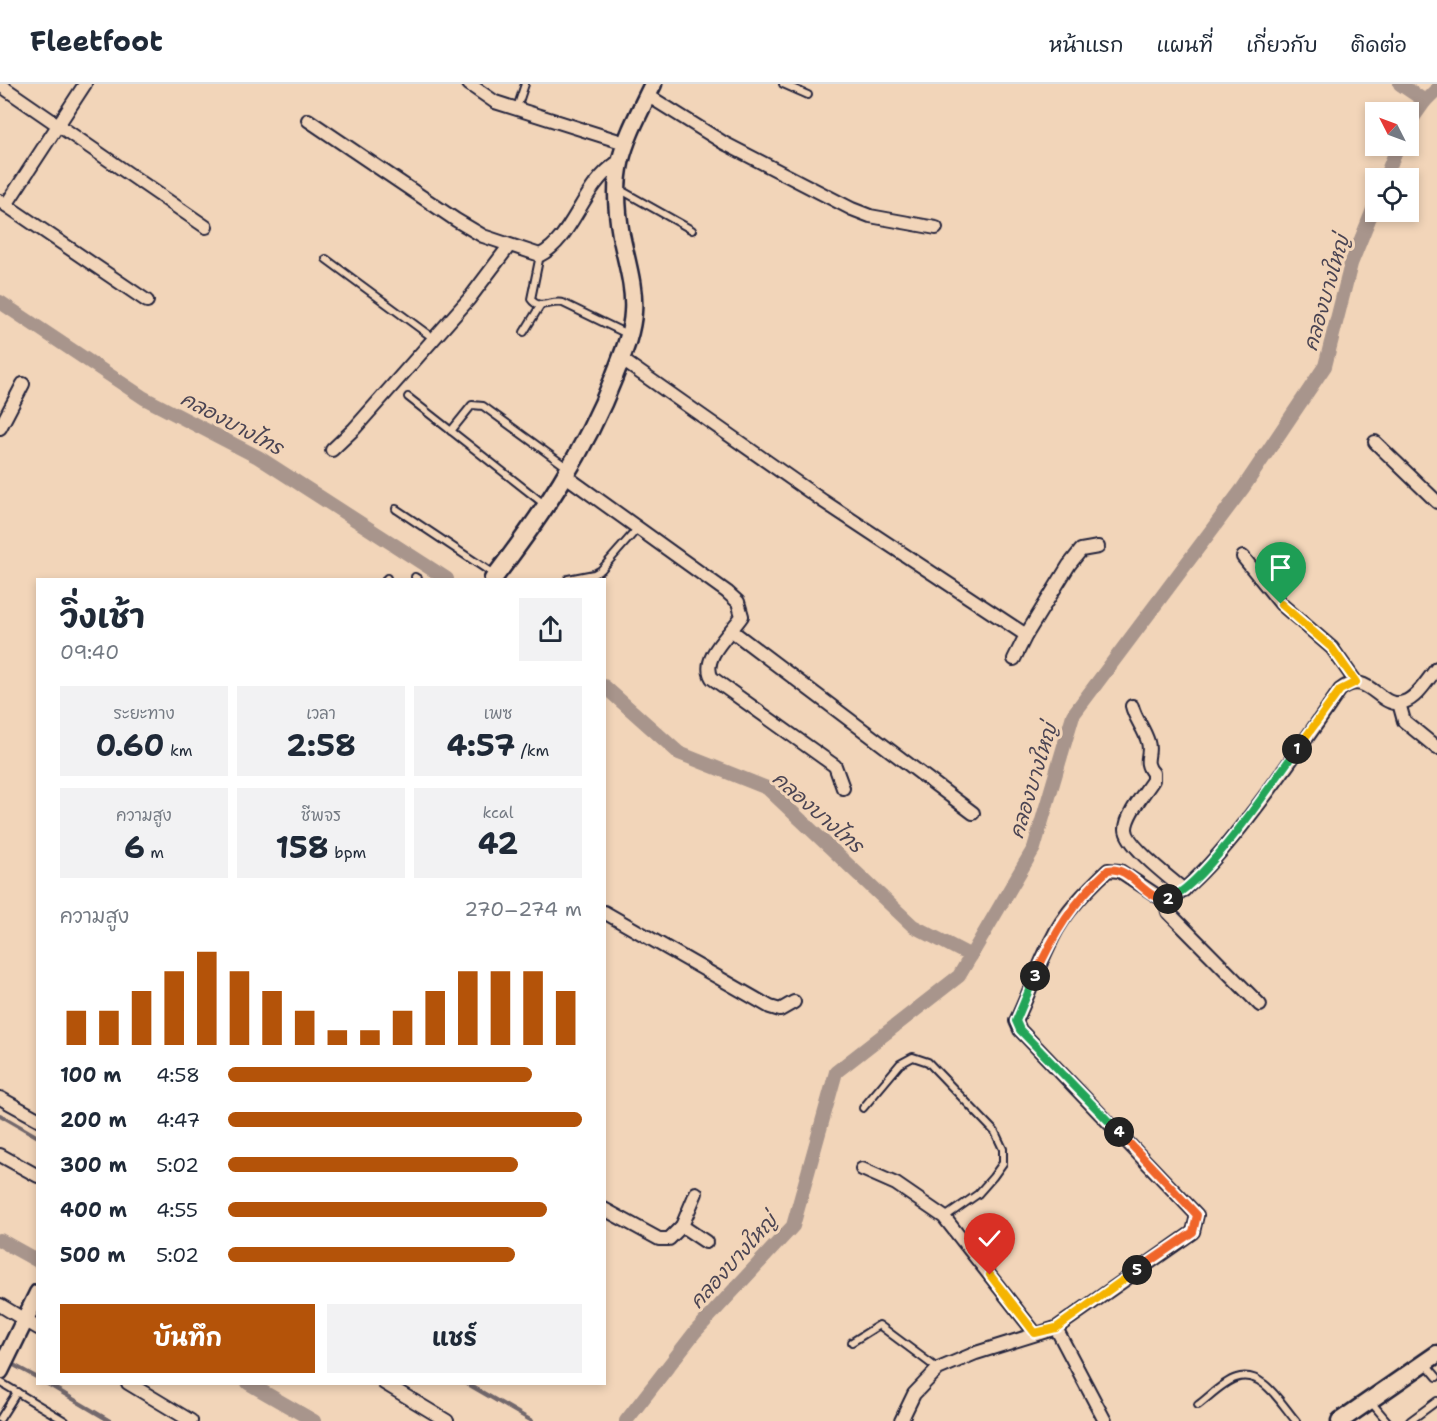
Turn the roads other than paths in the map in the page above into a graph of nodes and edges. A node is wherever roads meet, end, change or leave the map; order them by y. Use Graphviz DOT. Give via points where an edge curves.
graph roads {
  1 [pos="85,84"];
  2 [pos="469,84"];
  3 [pos="525,84"];
  4 [pos="783,84"];
  5 [pos="0,85"];
  6 [pos="650,90"];
  7 [pos="808,94"];
  8 [pos="517,109"];
  9 [pos="308,120"];
  10 [pos="59,124"];
  11 [pos="625,143"];
  12 [pos="618,162"];
  13 [pos="616,187"];
  14 [pos="3,203"];
  15 [pos="206,227"];
  16 [pos="936,228"];
  17 [pos="692,230"];
  18 [pos="509,246"];
  19 [pos="540,255"];
  20 [pos="326,260"];
  21 [pos="147,301"];
  22 [pos="540,306"];
  23 [pos="524,332"];
  24 [pos="629,335"];
  25 [pos="433,338"];
  26 [pos="621,359"];
  27 [pos="23,384"];
  28 [pos="408,397"];
  29 [pos="0,428"];
  30 [pos="451,431"];
  31 [pos="1375,442"];
  32 [pos="332,450"];
  33 [pos="569,473"];
  34 [pos="1437,501"];
  35 [pos="547,506"];
  36 [pos="396,509"];
  37 [pos="639,528"];
  38 [pos="1098,547"];
  39 [pos="1243,557"];
  40 [pos="495,577"];
  41 [pos="572,578"];
  42 [pos="732,631"];
  43 [pos="1026,635"];
  44 [pos="1014,659"];
  45 [pos="1435,676"];
  46 [pos="1356,682"];
  47 [pos="1399,703"];
  48 [pos="1132,706"];
  49 [pos="1437,748"];
  50 [pos="843,788"];
  51 [pos="973,813"];
  52 [pos="1184,890"];
  53 [pos="1165,900"];
  54 [pos="606,913"];
  55 [pos="794,1002"];
  56 [pos="1260,1005"];
  57 [pos="0,1098"];
  58 [pos="863,1108"];
  59 [pos="36,1118"];
  60 [pos="0,1155"];
  61 [pos="862,1169"];
  62 [pos="36,1175"];
  63 [pos="696,1193"];
  64 [pos="606,1210"];
  65 [pos="944,1218"];
  66 [pos="682,1226"];
  67 [pos="706,1242"];
  68 [pos="36,1302"];
  69 [pos="0,1305"];
  70 [pos="31,1324"];
  71 [pos="1056,1328"];
  72 [pos="1035,1333"];
  73 [pos="852,1342"];
  74 [pos="1431,1358"];
  75 [pos="3,1368"];
  76 [pos="938,1369"];
  77 [pos="1437,1377"];
  78 [pos="131,1385"];
  79 [pos="387,1385"];
  80 [pos="17,1392"];
  81 [pos="1370,1401"];
  82 [pos="1437,1401"];
  83 [pos="1198,1405"];
  84 [pos="0,1419"];
  85 [pos="65,1421"];
  86 [pos="191,1421"];
  87 [pos="447,1421"];
  88 [pos="901,1421"];
  89 [pos="1105,1421"];
  90 [pos="1296,1421"];
  91 [pos="1340,1421"];
  92 [pos="1387,1421"];
  93 [pos="1410,1421"];
  1 -- 10 [label="street"];
  2 -- 8 [label="street" via="489,99"];
  3 -- 8 [label="lane"];
  4 -- 7 [label="lane"];
  5 -- 10 [label="street"];
  6 -- 11 [label="street"];
  6 -- 16 [label="street" via="724,143 852,209"];
  8 -- 11 [label="street"];
  9 -- 18 [label="street" via="456,220"];
  10 -- 14 [label="street"];
  10 -- 15 [label="street"];
  11 -- 12 [label="street"];
  12 -- 13 [label="street"];
  12 -- 19 [label="street" via="597,178 555,244"];
  13 -- 17 [label="lane"];
  13 -- 24 [label="street" via="632,292"];
  14 -- 21 [label="street"];
  18 -- 19 [label="street"];
  18 -- 25 [label="street" via="476,291"];
  19 -- 22 [label="lane" via="531,299"];
  20 -- 25 [label="lane"];
  22 -- 23 [label="lane"];
  22 -- 24 [label="lane" via="555,301 563,303"];
  24 -- 26 [label="street"];
  25 -- 32 [label="street"];
  26 -- 33 [label="street"];
  26 -- 43 [label="street" via="824,501"];
  27 -- 29 [label="street"];
  28 -- 30 [label="lane"];
  30 -- 33 [label="lane" via="472,405 483,406"];
  30 -- 35 [label="lane"];
  31 -- 34 [label="street"];
  33 -- 35 [label="street"];
  33 -- 37 [label="street"];
  35 -- 40 [label="street"];
  36 -- 40 [label="lane"];
  37 -- 41 [label="lane" via="602,570"];
  37 -- 42 [label="street" via="738,602 742,616"];
  38 -- 43 [label="street" via="1081,550"];
  39 -- 46 [label="street" via="1281,604 1332,648"];
  42 -- 50 [label="street" via="708,663 712,678 835,766"];
  42 -- 51 [label="street"];
  43 -- 44 [label="street"];
  45 -- 47 [label="street" via="1413,697"];
  46 -- 47 [label="street"];
  46 -- 52 [label="street" via="1340,690 1240,828"];
  47 -- 49 [label="street" via="1404,721"];
  48 -- 52 [label="street" via="1149,744 1146,760 1153,780 1126,830 1140,851"];
  52 -- 53 [label="street"];
  53 -- 56 [label="street" via="1168,912"];
  53 -- 71 [label="street" via="1120,871 1108,870 1080,898 1052,937 1016,1021 1020,1030 1197,1215 1193,1232"];
  54 -- 55 [label="street" via="770,1007 780,1010"];
  57 -- 59 [label="street"];
  58 -- 65 [label="lane" via="900,1064 913,1057 928,1062 995,1132 1003,1149 1003,1163 978,1194"];
  60 -- 62 [label="street"];
  61 -- 65 [label="street" via="896,1184"];
  63 -- 66 [label="street"];
  64 -- 66 [label="street" via="659,1239 669,1239"];
  65 -- 72 [label="street"];
  66 -- 67 [label="street"];
  68 -- 70 [label="street"];
  69 -- 70 [label="street"];
  70 -- 75 [label="street"];
  71 -- 72 [label="street"];
  71 -- 89 [label="street"];
  72 -- 76 [label="street"];
  73 -- 76 [label="lane" via="879,1325"];
  74 -- 77 [label="lane"];
  74 -- 81 [label="street"];
  75 -- 80 [label="lane"];
  76 -- 88 [label="street" via="914,1394"];
  78 -- 86 [label="street"];
  79 -- 87 [label="street"];
  80 -- 84 [label="lane"];
  80 -- 85 [label="lane"];
  81 -- 91 [label="street"];
  81 -- 92 [label="lane"];
  82 -- 93 [label="lane"];
  83 -- 90 [label="lane" via="1235,1378 1249,1376 1262,1381"];
}
